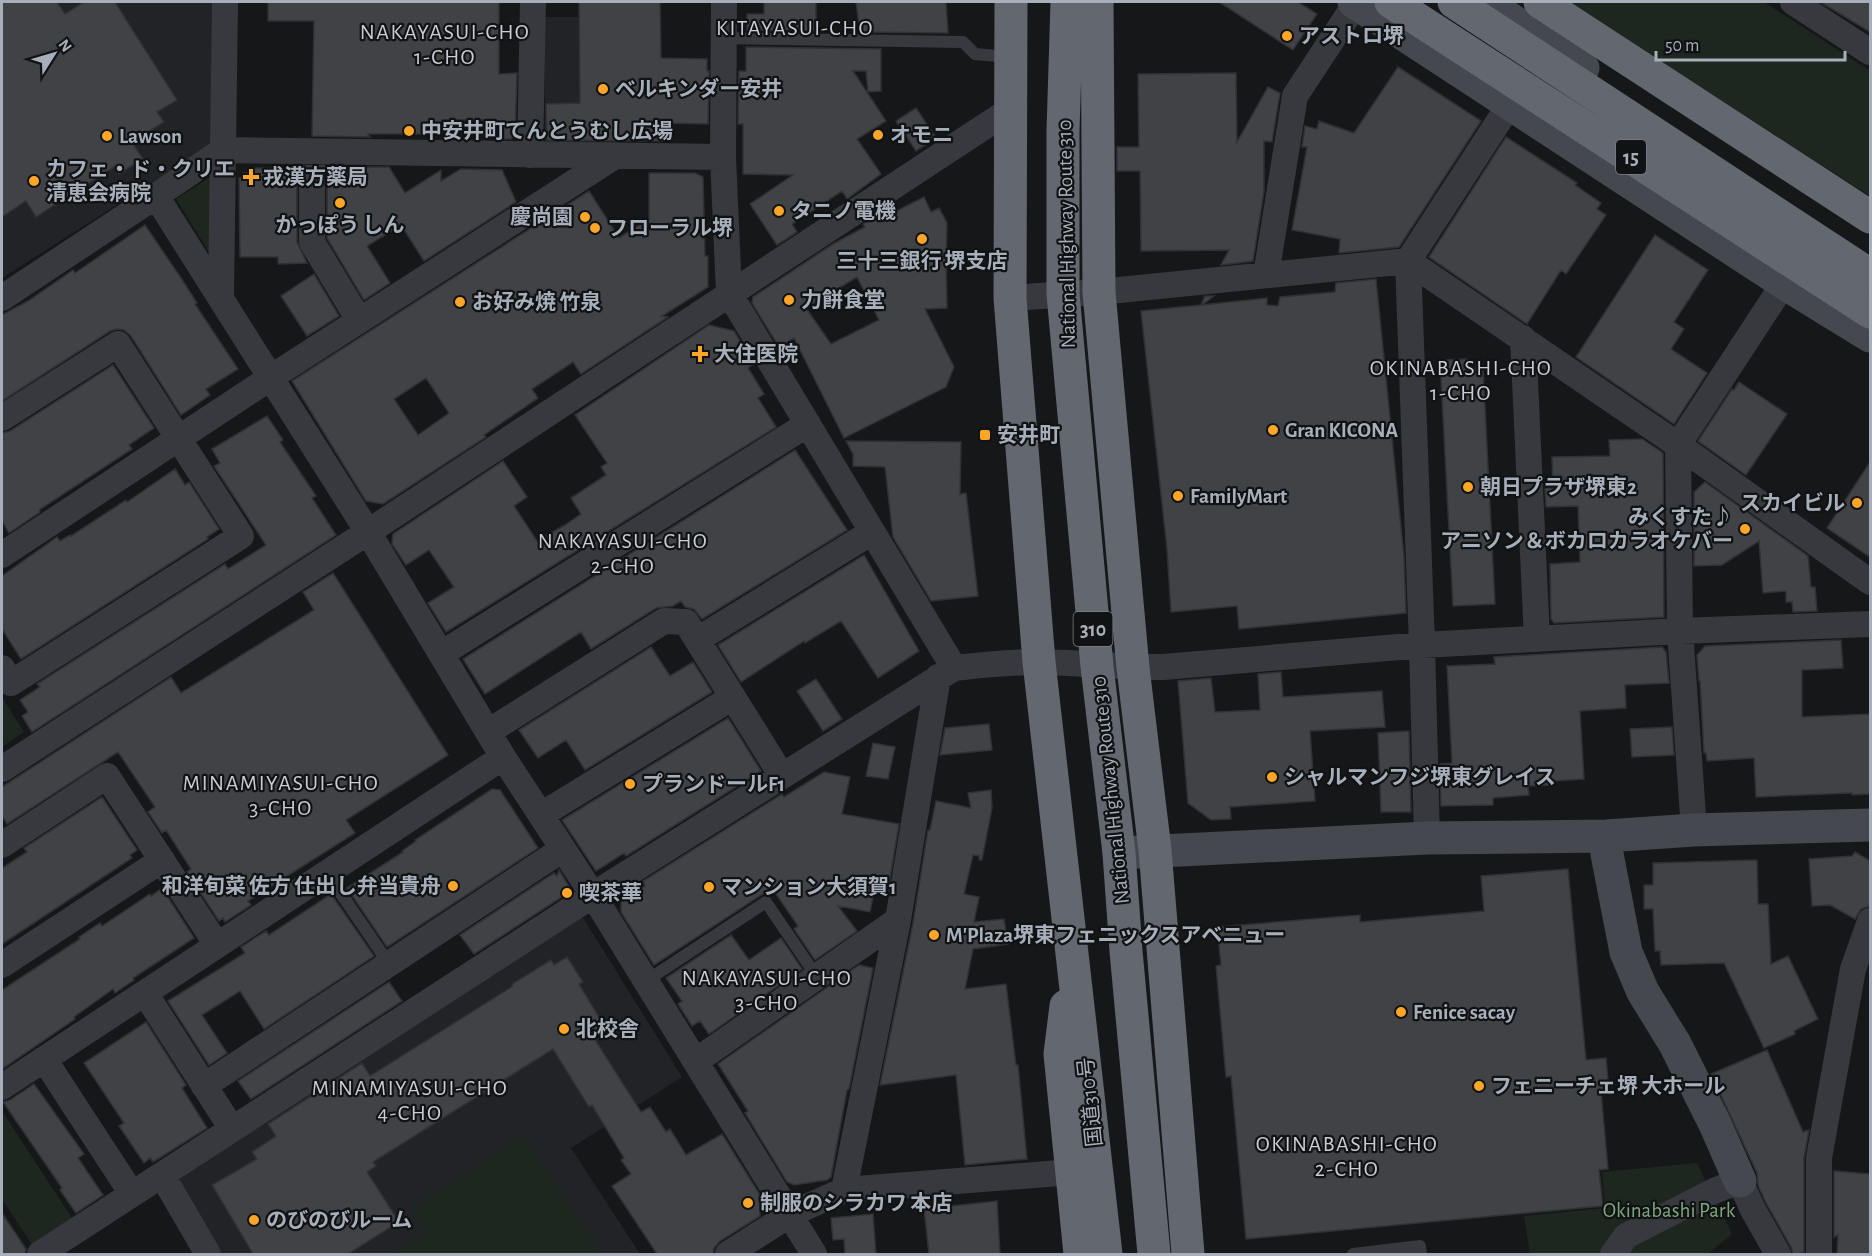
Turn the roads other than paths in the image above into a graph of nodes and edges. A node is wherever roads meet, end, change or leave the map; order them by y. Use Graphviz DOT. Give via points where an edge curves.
graph roads {
  1 [pos="225,2"];
  2 [pos="533,2"];
  3 [pos="724,2"];
  4 [pos="1011,2"];
  5 [pos="1067,2"];
  6 [pos="1097,2"];
  7 [pos="1355,2"];
  8 [pos="1391,2"];
  9 [pos="1454,2"];
  10 [pos="1485,2"];
  11 [pos="1540,2"];
  12 [pos="1793,2"];
  13 [pos="724,38"];
  14 [pos="1870,52"];
  15 [pos="1011,57"];
  16 [pos="1510,104"];
  17 [pos="1011,109"];
  18 [pos="223,150"];
  19 [pos="312,152"];
  20 [pos="530,155"];
  21 [pos="615,156"];
  22 [pos="723,157"];
  23 [pos="156,196"];
  24 [pos="1870,217"];
  25 [pos="1408,261"];
  26 [pos="1870,265"];
  27 [pos="1266,275"];
  28 [pos="1870,275"];
  29 [pos="1784,283"];
  30 [pos="1099,292"];
  31 [pos="729,293"];
  32 [pos="1063,294"];
  33 [pos="220,295"];
  34 [pos="2,298"];
  35 [pos="1010,298"];
  36 [pos="1870,312"];
  37 [pos="360,320"];
  38 [pos="1870,336"];
  39 [pos="1523,338"];
  40 [pos="270,378"];
  41 [pos="2,418"];
  42 [pos="808,424"];
  43 [pos="178,439"];
  44 [pos="1678,445"];
  45 [pos="368,532"];
  46 [pos="872,532"];
  47 [pos="2,555"];
  48 [pos="1870,582"];
  49 [pos="1870,624"];
  50 [pos="1680,631"];
  51 [pos="1537,639"];
  52 [pos="697,640"];
  53 [pos="1422,645"];
  54 [pos="441,654"];
  55 [pos="1040,662"];
  56 [pos="1097,666"];
  57 [pos="2,668"];
  58 [pos="1133,668"];
  59 [pos="946,673"];
  60 [pos="733,697"];
  61 [pos="488,732"];
  62 [pos="503,757"];
  63 [pos="2,769"];
  64 [pos="782,776"];
  65 [pos="540,815"];
  66 [pos="1870,825"];
  67 [pos="1694,830"];
  68 [pos="1606,836"];
  69 [pos="1426,838"];
  70 [pos="2,845"];
  71 [pos="563,849"];
  72 [pos="1155,850"];
  73 [pos="1119,853"];
  74 [pos="162,860"];
  75 [pos="327,873"];
  76 [pos="593,895"];
  77 [pos="898,920"];
  78 [pos="1870,921"];
  79 [pos="218,945"];
  80 [pos="1073,950"];
  81 [pos="1126,951"];
  82 [pos="2,964"];
  83 [pos="389,964"];
  84 [pos="817,977"];
  85 [pos="646,981"];
  86 [pos="145,993"];
  87 [pos="44,1059"];
  88 [pos="696,1061"];
  89 [pos="204,1086"];
  90 [pos="2,1088"];
  91 [pos="232,1129"];
  92 [pos="1179,1138"];
  93 [pos="1072,1172"];
  94 [pos="162,1175"];
  95 [pos="1740,1181"];
  96 [pos="843,1190"];
  97 [pos="132,1194"];
  98 [pos="789,1215"];
  99 [pos="67,1247"];
  100 [pos="40,1254"];
  101 [pos="208,1254"];
  102 [pos="728,1254"];
  103 [pos="814,1254"];
  104 [pos="1080,1254"];
  105 [pos="1107,1254"];
  106 [pos="1154,1254"];
  107 [pos="1188,1254"];
  108 [pos="1353,1254"];
  109 [pos="1421,1254"];
  110 [pos="1613,1254"];
  111 [pos="1778,1254"];
  112 [pos="1820,1254"];
  1 -- 18 [label="street"];
  2 -- 20 [label="street"];
  3 -- 13 [label="street"];
  4 -- 15 [label="highway"];
  5 -- 32 [label="highway, National Highway Route 310 / 310"];
  6 -- 30 [label="highway"];
  7 -- 16 [label="street"];
  7 -- 27 [label="street" via="1294,96"];
  8 -- 36 [label="highway, 15"];
  9 -- 28 [label="highway, 15"];
  10 -- 26 [label="street"];
  11 -- 24 [label="highway"];
  12 -- 14 [label="street"];
  13 -- 15 [label="lane" via="963,42 975,54"];
  13 -- 22 [label="street"];
  15 -- 17 [label="highway"];
  16 -- 25 [label="street"];
  16 -- 29 [label="street"];
  17 -- 31 [label="street"];
  17 -- 35 [label="highway"];
  18 -- 19 [label="street"];
  18 -- 23 [label="street"];
  18 -- 33 [label="street"];
  19 -- 20 [label="street"];
  19 -- 37 [label="street" via="312,242"];
  20 -- 21 [label="street"];
  21 -- 22 [label="street"];
  21 -- 37 [label="street"];
  22 -- 31 [label="street"];
  23 -- 33 [label="street"];
  23 -- 34 [label="street"];
  25 -- 27 [label="street"];
  25 -- 39 [label="street"];
  25 -- 53 [label="street"];
  27 -- 30 [label="street"];
  29 -- 38 [label="street"];
  29 -- 44 [label="street"];
  30 -- 32 [label="street"];
  30 -- 58 [label="highway"];
  31 -- 42 [label="street"];
  31 -- 45 [label="street"];
  32 -- 35 [label="street"];
  32 -- 56 [label="highway, National Highway Route 310 / 310"];
  33 -- 40 [label="street"];
  35 -- 55 [label="highway"];
  37 -- 40 [label="street"];
  39 -- 44 [label="street"];
  39 -- 51 [label="street"];
  40 -- 43 [label="street"];
  40 -- 45 [label="street"];
  41 -- 43 [label="street" via="118,344"];
  42 -- 46 [label="street"];
  42 -- 54 [label="street"];
  43 -- 47 [label="street"];
  43 -- 57 [label="street" via="241,536 11,683"];
  44 -- 48 [label="street"];
  44 -- 50 [label="street"];
  45 -- 54 [label="street"];
  45 -- 63 [label="street"];
  46 -- 52 [label="street"];
  46 -- 59 [label="street"];
  49 -- 50 [label="street"];
  50 -- 51 [label="street"];
  50 -- 67 [label="street"];
  51 -- 53 [label="street"];
  52 -- 60 [label="street"];
  52 -- 61 [label="street" via="686,622 664,621"];
  53 -- 58 [label="street"];
  53 -- 69 [label="street"];
  54 -- 61 [label="street"];
  55 -- 56 [label="street"];
  55 -- 59 [label="street" via="995,663"];
  55 -- 80 [label="highway"];
  56 -- 58 [label="street"];
  56 -- 73 [label="highway, National Highway Route 310 / 310"];
  58 -- 72 [label="highway"];
  59 -- 64 [label="street"];
  59 -- 77 [label="street"];
  60 -- 64 [label="street"];
  60 -- 65 [label="street"];
  61 -- 62 [label="street"];
  62 -- 65 [label="street"];
  62 -- 75 [label="street"];
  64 -- 76 [label="street"];
  65 -- 71 [label="street"];
  66 -- 67 [label="street"];
  67 -- 68 [label="street"];
  68 -- 69 [label="street"];
  68 -- 95 [label="street" via="1626,952 1643,992 1675,1044 1715,1124"];
  69 -- 72 [label="street"];
  70 -- 74 [label="street" via="107,776"];
  71 -- 76 [label="street"];
  71 -- 83 [label="street"];
  72 -- 73 [label="street"];
  72 -- 92 [label="highway"];
  73 -- 81 [label="highway, National Highway Route 310 / 310"];
  74 -- 79 [label="street"];
  74 -- 82 [label="street"];
  75 -- 79 [label="street"];
  75 -- 83 [label="lane"];
  76 -- 85 [label="street"];
  76 -- 91 [label="street"];
  77 -- 84 [label="street"];
  77 -- 96 [label="street"];
  78 -- 112 [label="street" via="1853,969 1819,1158"];
  79 -- 86 [label="street"];
  80 -- 93 [label="highway" via="1060,1054"];
  80 -- 105 [label="highway, 国道310号"];
  81 -- 92 [label="highway"];
  81 -- 106 [label="highway, National Highway Route 310 / 310"];
  83 -- 89 [label="street"];
  84 -- 85 [label="lane" via="766,902"];
  84 -- 88 [label="street"];
  85 -- 88 [label="street"];
  86 -- 87 [label="street"];
  86 -- 89 [label="street"];
  87 -- 90 [label="street"];
  87 -- 97 [label="street"];
  88 -- 98 [label="street"];
  89 -- 91 [label="street"];
  91 -- 94 [label="street"];
  92 -- 107 [label="highway"];
  93 -- 96 [label="street"];
  93 -- 104 [label="highway"];
  94 -- 97 [label="street"];
  94 -- 101 [label="street"];
  95 -- 110 [label="street" via="1626,1236"];
  95 -- 111 [label="street"];
  96 -- 98 [label="street"];
  97 -- 99 [label="street"];
  98 -- 102 [label="street"];
  98 -- 103 [label="street"];
  99 -- 100 [label="street"];
  108 -- 109 [label="lane" via="1420,1246"];
}
